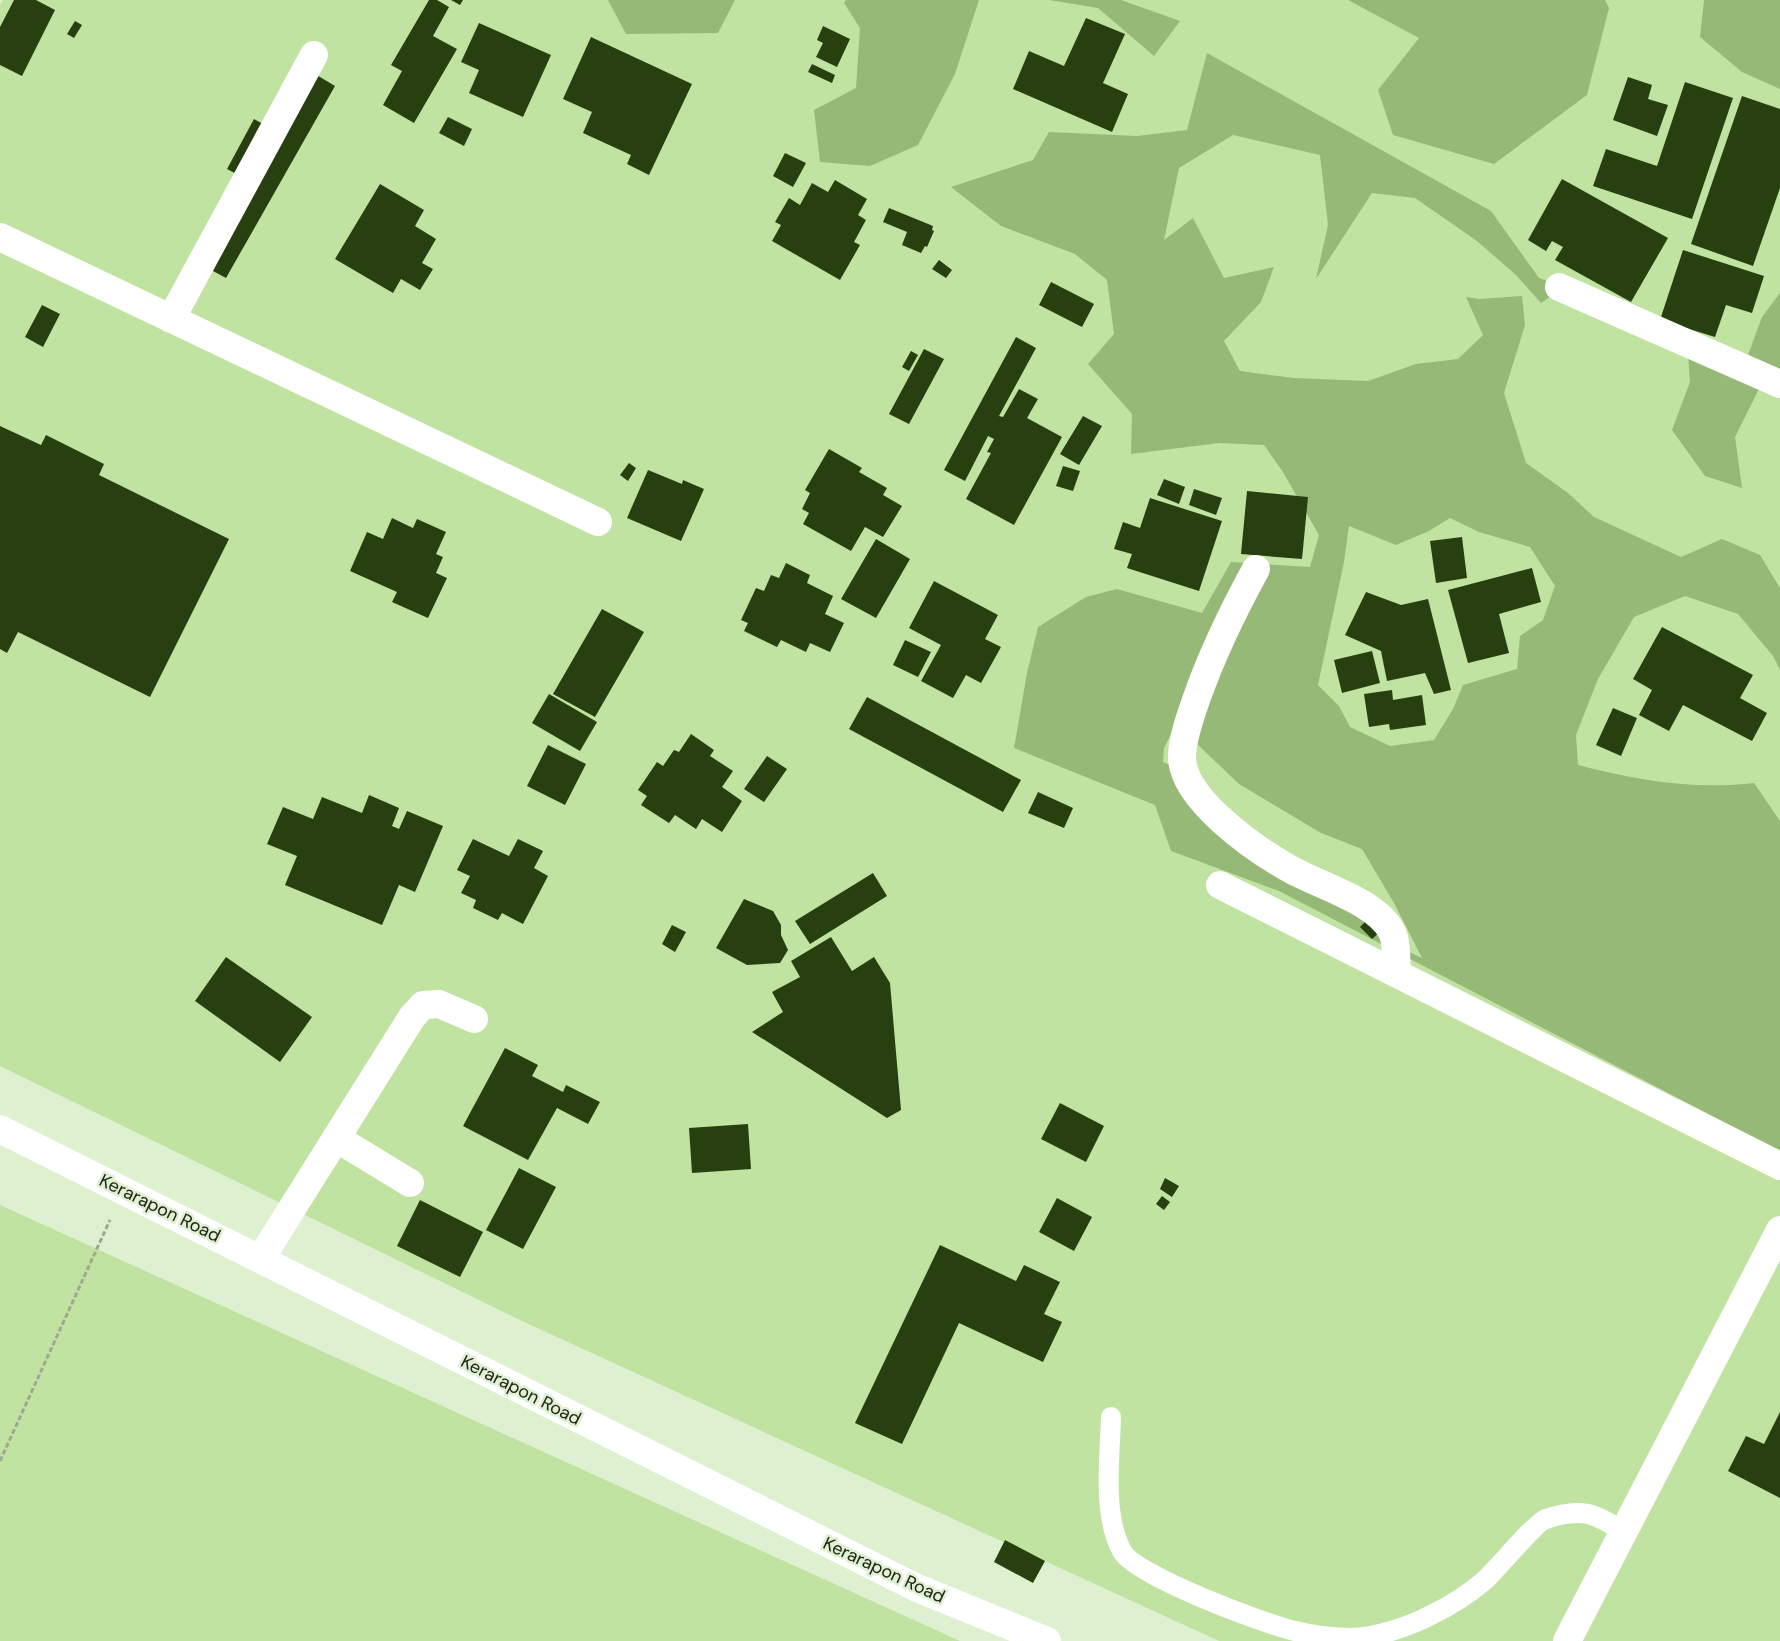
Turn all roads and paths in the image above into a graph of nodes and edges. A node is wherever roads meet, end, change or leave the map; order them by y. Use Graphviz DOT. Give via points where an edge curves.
graph roads {
  1 [pos="314,55"];
  2 [pos="0,237"];
  3 [pos="1559,287"];
  4 [pos="171,319"];
  5 [pos="1780,384"];
  6 [pos="598,522"];
  7 [pos="1256,569"];
  8 [pos="1220,885"];
  9 [pos="1397,973"];
  10 [pos="474,1018"];
  11 [pos="0,1129"];
  12 [pos="336,1138"];
  13 [pos="1780,1166"];
  14 [pos="410,1184"];
  15 [pos="124,1190"];
  16 [pos="1780,1230"];
  17 [pos="261,1258"];
  18 [pos="1111,1417"];
  19 [pos="0,1460"];
  20 [pos="1624,1532"];
  21 [pos="1047,1641"];
  22 [pos="1567,1641"];
  1 -- 4 [label="street"];
  2 -- 4 [label="street"];
  3 -- 5 [label="street"];
  4 -- 6 [label="street"];
  7 -- 9 [label="street" via="1208,667 1193,709 1182,755 1186,775 1197,793 1231,829 1290,869 1379,914 1393,933"];
  8 -- 9 [label="street"];
  9 -- 13 [label="street"];
  10 -- 12 [label="street" via="439,1004 423,1005 412,1017"];
  11 -- 15 [label="street, Kerarapon Road"];
  12 -- 14 [label="street"];
  12 -- 17 [label="street"];
  15 -- 17 [label="street, Kerarapon Road"];
  15 -- 19 [label="path"];
  16 -- 20 [label="street"];
  17 -- 21 [label="street, Kerarapon Road" via="917,1588"];
  18 -- 20 [label="lane" via="1110,1512 1122,1552 1177,1588 1294,1631 1354,1638 1401,1628 1430,1616 1485,1580 1544,1520 1565,1514 1590,1513"];
  20 -- 22 [label="street"];
}
